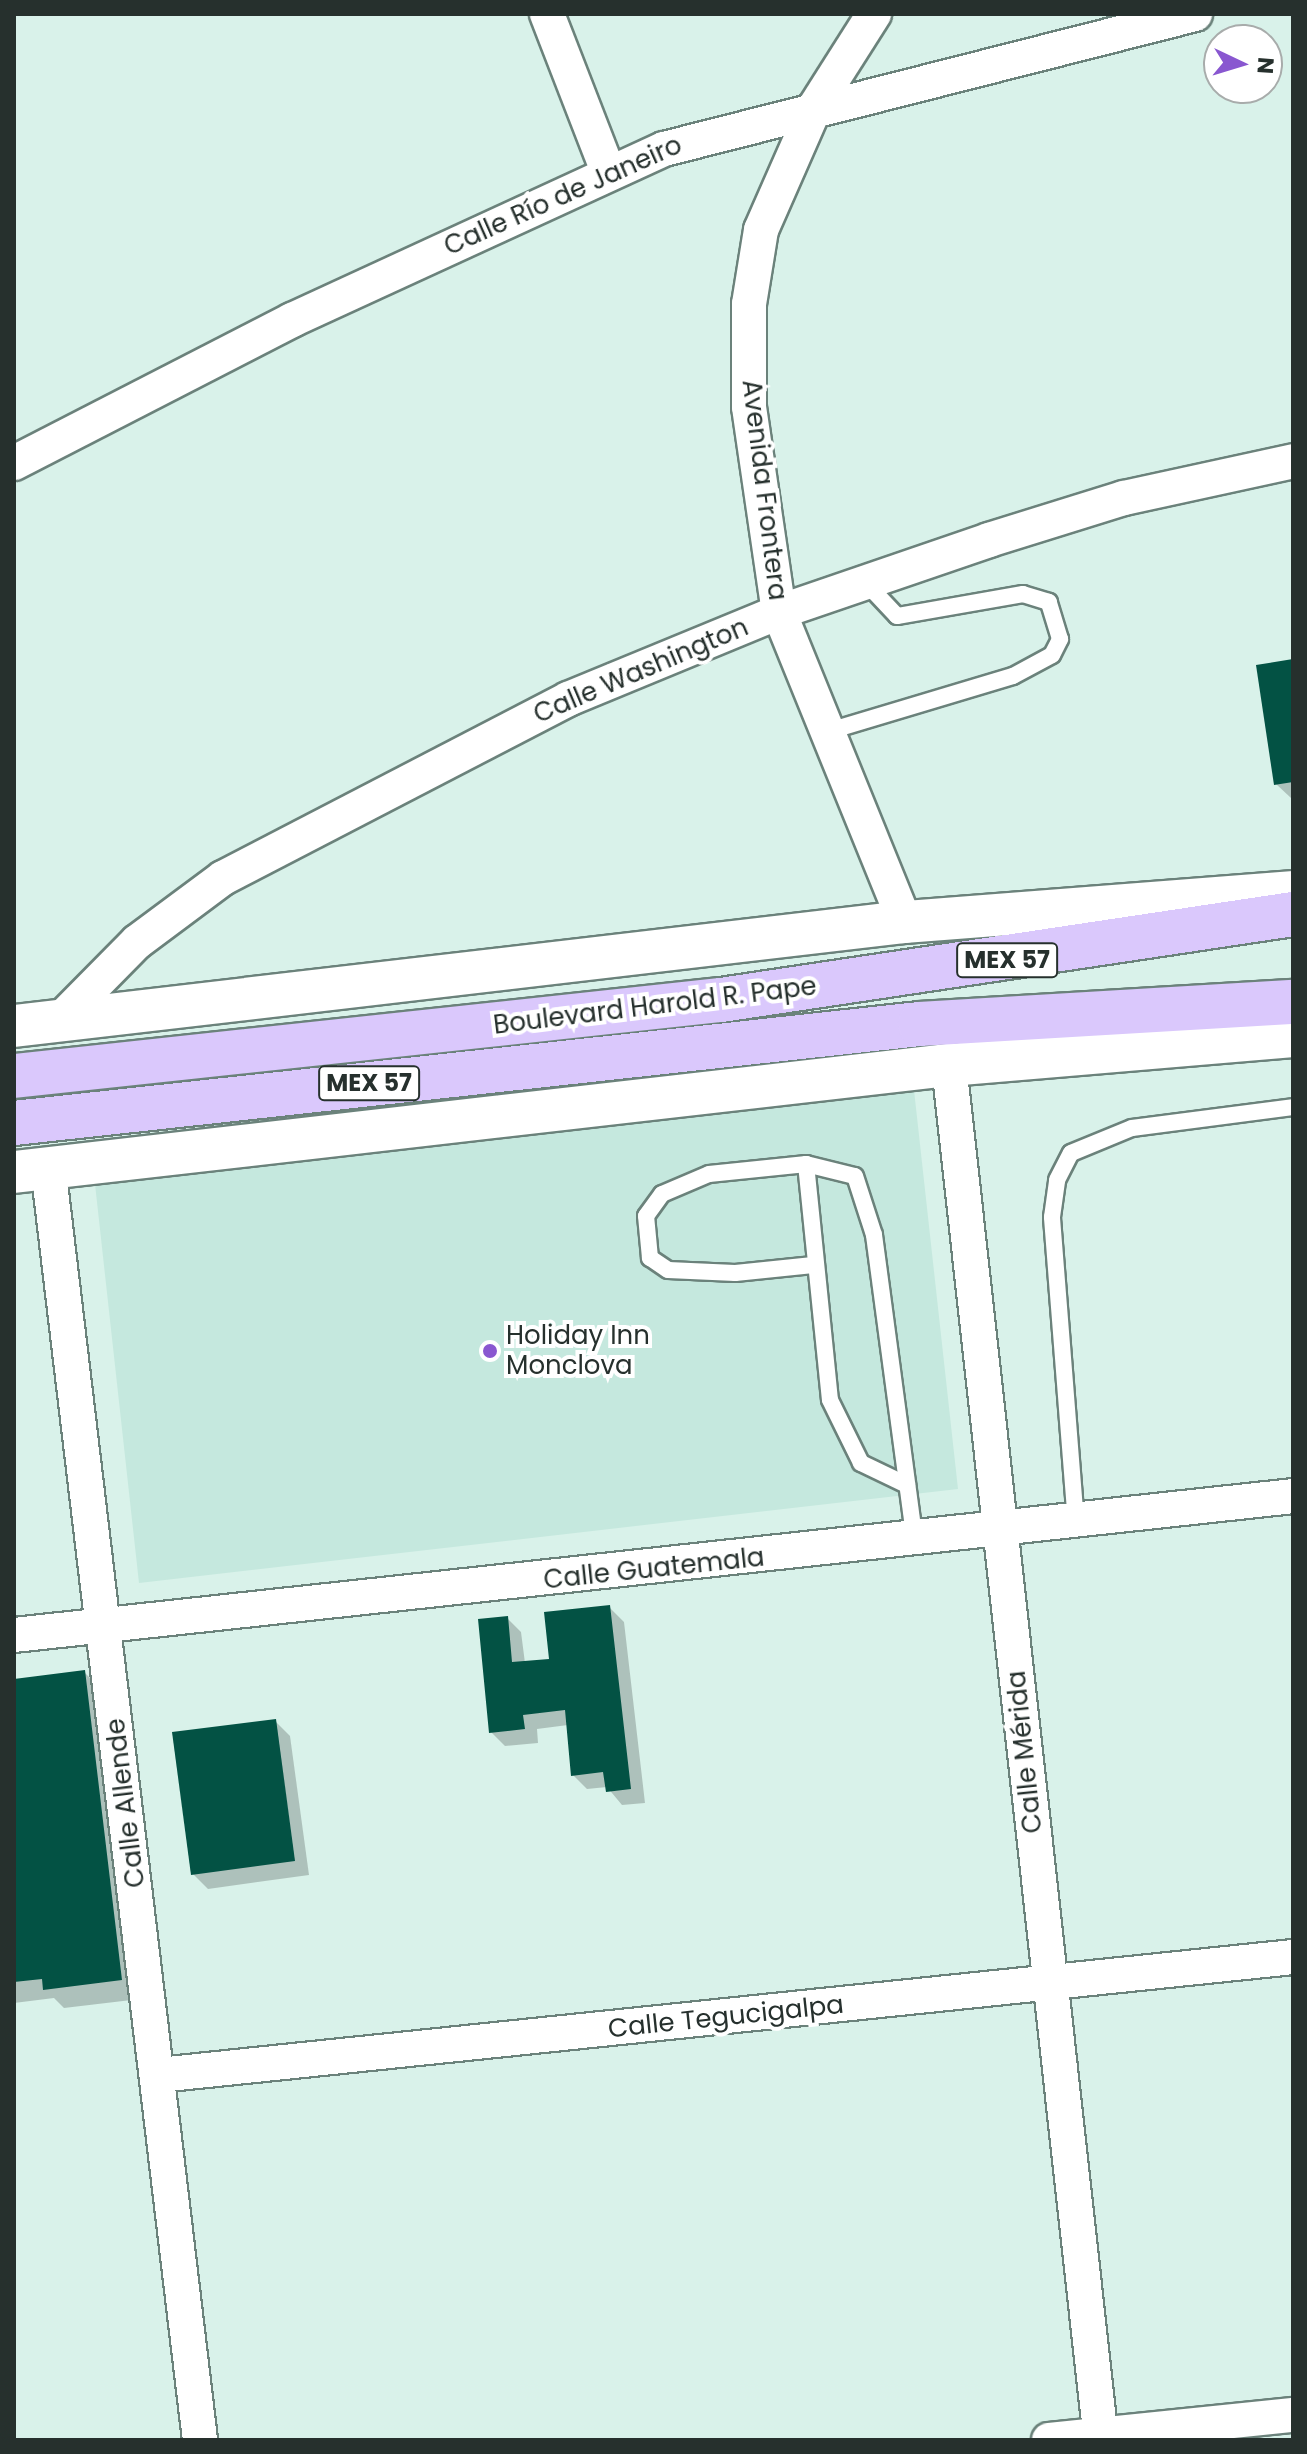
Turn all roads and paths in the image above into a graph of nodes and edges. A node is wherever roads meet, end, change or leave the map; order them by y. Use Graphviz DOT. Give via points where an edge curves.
graph roads {
  1 [pos="547,14"];
  2 [pos="874,14"];
  3 [pos="1195,14"];
  4 [pos="815,107"];
  5 [pos="608,171"];
  6 [pos="1293,461"];
  7 [pos="14,463"];
  8 [pos="865,582"];
  9 [pos="779,612"];
  10 [pos="826,732"];
  11 [pos="1293,892"];
  12 [pos="1293,914"];
  13 [pos="905,922"];
  14 [pos="1293,1002"];
  15 [pos="57,1023"];
  16 [pos="14,1026"];
  17 [pos="1293,1036"];
  18 [pos="949,1065"];
  19 [pos="14,1076"];
  20 [pos="1293,1107"];
  21 [pos="14,1123"];
  22 [pos="806,1164"];
  23 [pos="31,1170"];
  24 [pos="813,1265"];
  25 [pos="907,1485"];
  26 [pos="1293,1496"];
  27 [pos="1076,1524"];
  28 [pos="1000,1530"];
  29 [pos="915,1542"];
  30 [pos="105,1626"];
  31 [pos="14,1635"];
  32 [pos="1293,1957"];
  33 [pos="1050,1984"];
  34 [pos="159,2075"];
  35 [pos="1293,2415"];
  36 [pos="1100,2437"];
  37 [pos="200,2440"];
  38 [pos="1049,2440"];
  1 -- 5 [label="street"];
  2 -- 4 [label="street, Avenida Frontera"];
  3 -- 4 [label="street, Calle Río de Janeiro"];
  4 -- 5 [label="street, Calle Río de Janeiro"];
  4 -- 9 [label="street, Avenida Frontera" via="761,230 749,304 749,407"];
  5 -- 7 [label="street, Calle Río de Janeiro"];
  6 -- 8 [label="street, Calle Washington" via="1124,498"];
  8 -- 9 [label="street, Calle Washington"];
  8 -- 10 [label="lane" via="897,616 1023,594 1049,602 1060,639 1052,655 1013,676"];
  9 -- 10 [label="street, Avenida Frontera"];
  9 -- 15 [label="street, Calle Washington" via="568,699 223,878 137,942"];
  10 -- 13 [label="street, Avenida Frontera"];
  11 -- 13 [label="street"];
  12 -- 19 [label="highway, Boulevard Harold R. Pape / MEX 57" via="721,1000"];
  13 -- 15 [label="street"];
  14 -- 21 [label="highway, Boulevard Harold R. Pape / MEX 57" via="724,1043"];
  15 -- 16 [label="street"];
  17 -- 18 [label="street"];
  18 -- 23 [label="street"];
  18 -- 28 [label="street, Calle Mérida"];
  20 -- 27 [label="lane" via="1132,1128 1071,1153 1057,1180 1052,1217"];
  22 -- 24 [label="lane"];
  22 -- 24 [label="lane" via="678,1185 646,1216 643,1239 650,1258 693,1274"];
  22 -- 25 [label="lane" via="841,1167 864,1195"];
  23 -- 30 [label="street, Calle Allende"];
  24 -- 25 [label="lane" via="830,1400 843,1438 861,1463"];
  25 -- 29 [label="lane"];
  26 -- 27 [label="street, Calle Guatemala"];
  27 -- 28 [label="street, Calle Guatemala"];
  28 -- 29 [label="street, Calle Guatemala"];
  28 -- 33 [label="street, Calle Mérida"];
  29 -- 30 [label="street, Calle Guatemala"];
  30 -- 31 [label="street, Calle Guatemala"];
  30 -- 34 [label="street, Calle Allende"];
  32 -- 33 [label="street, Calle Tegucigalpa"];
  33 -- 34 [label="street, Calle Tegucigalpa"];
  33 -- 36 [label="street, Calle Mérida"];
  34 -- 37 [label="street, Calle Allende"];
  35 -- 36 [label="street"];
  36 -- 38 [label="street"];
}
